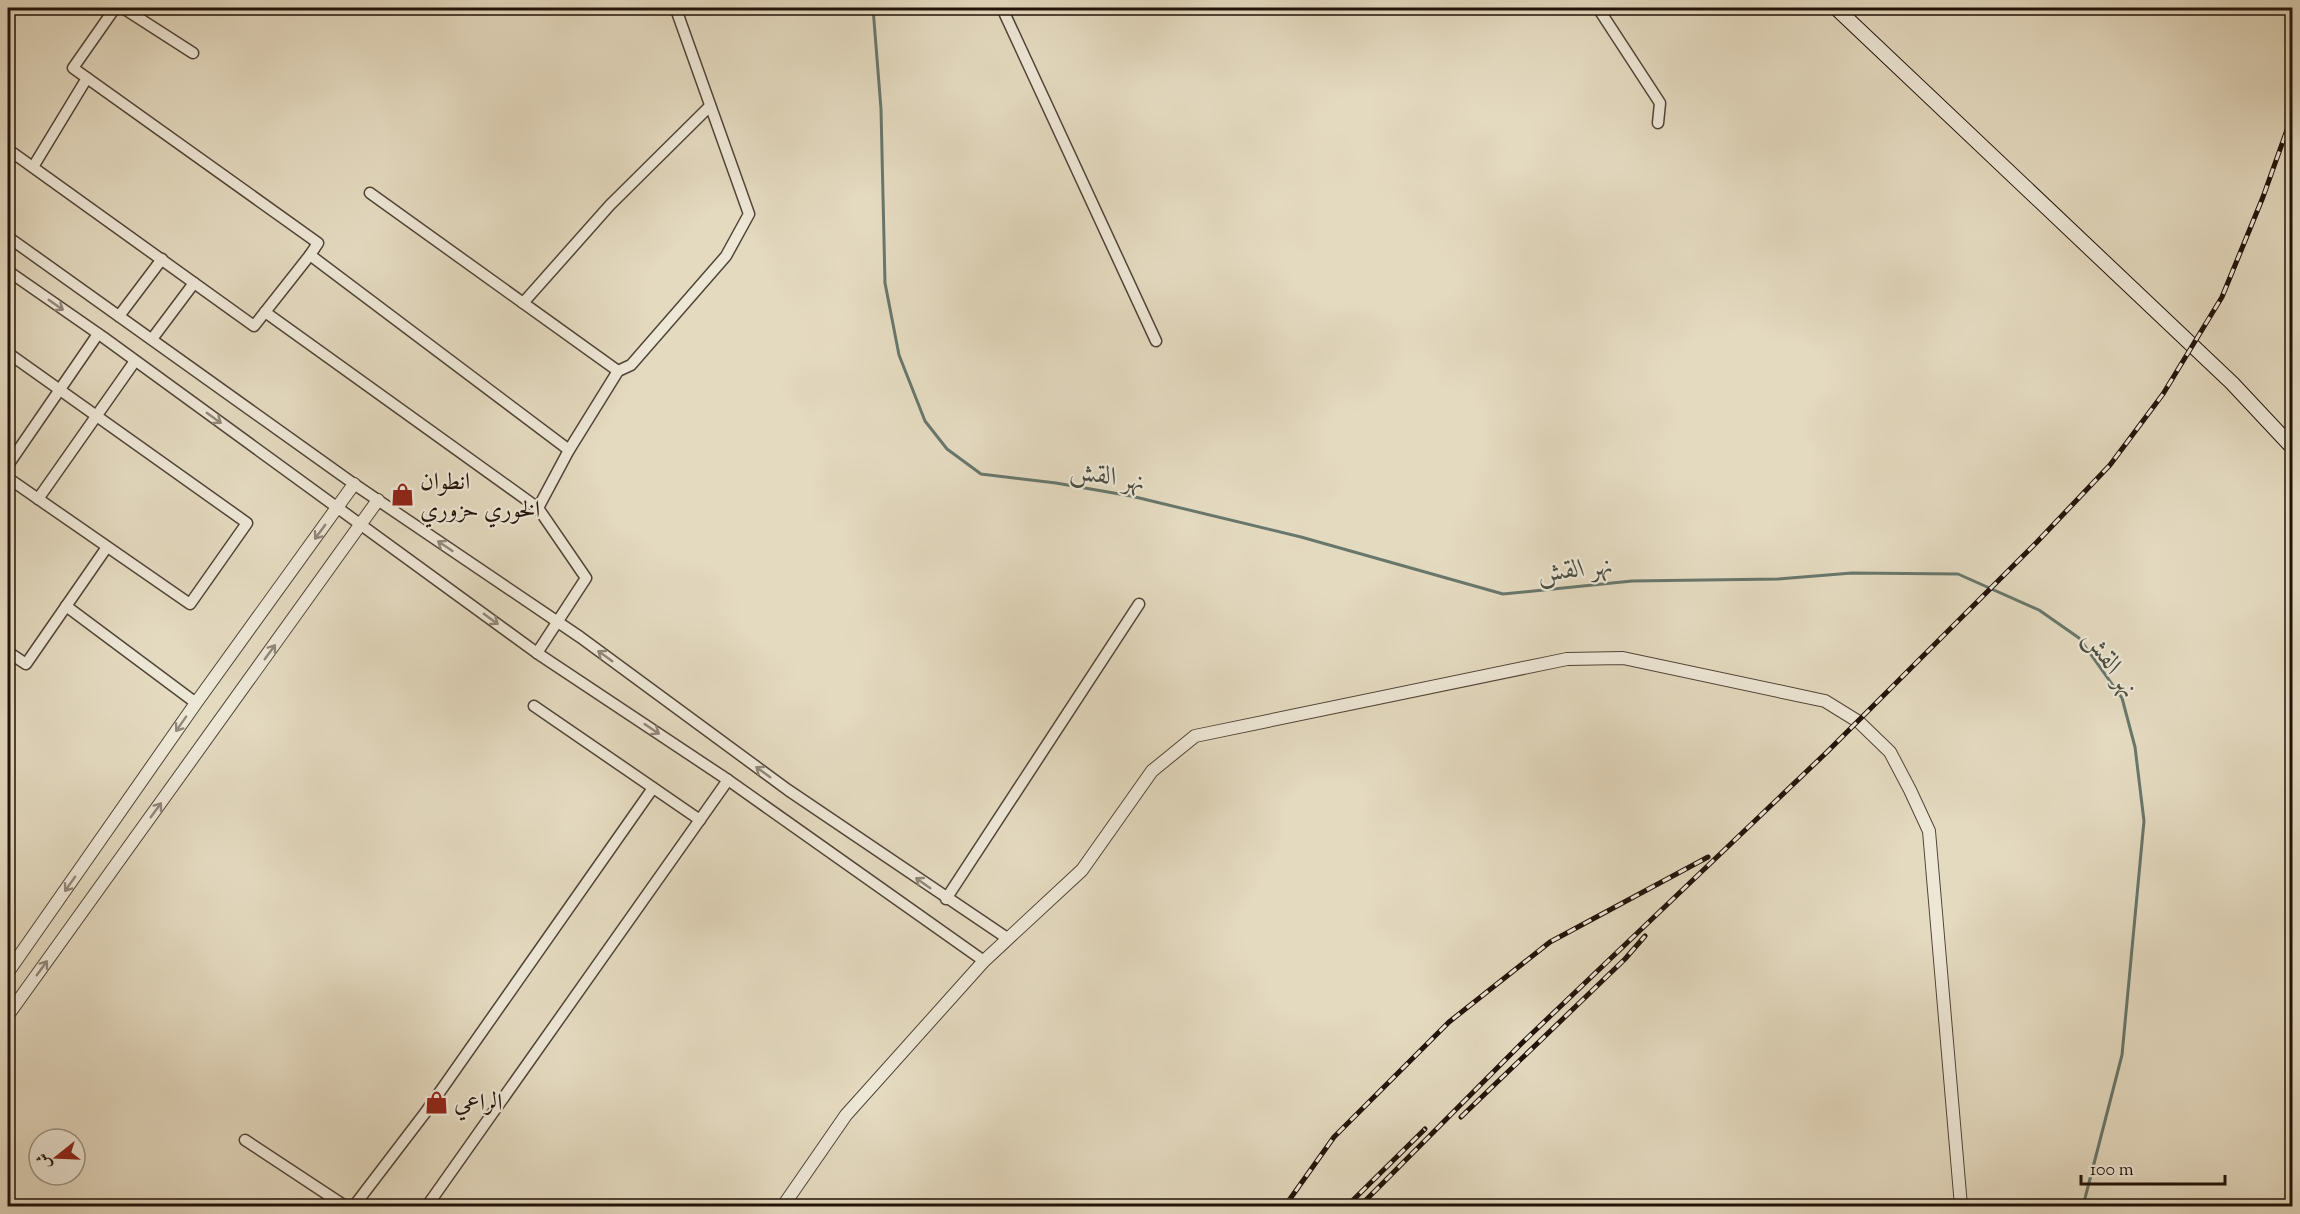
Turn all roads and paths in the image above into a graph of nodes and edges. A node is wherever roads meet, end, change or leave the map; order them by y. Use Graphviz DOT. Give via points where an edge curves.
graph roads {
  1 [pos="11,8"];
  2 [pos="115,8"];
  3 [pos="123,8"];
  4 [pos="1002,8"];
  5 [pos="1598,8"];
  6 [pos="1836,8"];
  7 [pos="8,12"];
  8 [pos="677,12"];
  9 [pos="194,53"];
  10 [pos="87,78"];
  11 [pos="710,106"];
  12 [pos="1658,123"];
  13 [pos="8,160"];
  14 [pos="33,167"];
  15 [pos="370,194"];
  16 [pos="8,237"];
  17 [pos="310,255"];
  18 [pos="162,259"];
  19 [pos="8,271"];
  20 [pos="194,283"];
  21 [pos="523,303"];
  22 [pos="265,312"];
  23 [pos="119,316"];
  24 [pos="98,334"];
  25 [pos="152,339"];
  26 [pos="1156,340"];
  27 [pos="8,353"];
  28 [pos="135,361"];
  29 [pos="618,371"];
  30 [pos="60,390"];
  31 [pos="98,417"];
  32 [pos="2292,447"];
  33 [pos="569,450"];
  34 [pos="8,465"];
  35 [pos="8,478"];
  36 [pos="354,484"];
  37 [pos="38,500"];
  38 [pos="378,500"];
  39 [pos="337,507"];
  40 [pos="538,508"];
  41 [pos="362,524"];
  42 [pos="107,547"];
  43 [pos="1139,604"];
  44 [pos="66,606"];
  45 [pos="557,622"];
  46 [pos="8,652"];
  47 [pos="537,653"];
  48 [pos="196,703"];
  49 [pos="534,706"];
  50 [pos="728,780"];
  51 [pos="653,788"];
  52 [pos="700,820"];
  53 [pos="946,899"];
  54 [pos="1006,939"];
  55 [pos="984,961"];
  56 [pos="8,972"];
  57 [pos="8,1015"];
  58 [pos="245,1140"];
  59 [pos="345,1206"];
  60 [pos="354,1206"];
  61 [pos="427,1206"];
  62 [pos="783,1206"];
  63 [pos="1960,1206"];
  1 -- 7 [label="street"];
  2 -- 10 [label="street" via="74,68"];
  3 -- 9 [label="street"];
  4 -- 26 [label="street"];
  5 -- 12 [label="street" via="1660,103"];
  6 -- 32 [label="main road" via="2232,383"];
  8 -- 11 [label="street"];
  10 -- 14 [label="street"];
  10 -- 17 [label="street" via="318,243"];
  11 -- 21 [label="street" via="610,205"];
  11 -- 29 [label="street" via="749,213 726,256 631,365"];
  13 -- 14 [label="street" via="13,153"];
  14 -- 18 [label="street"];
  15 -- 21 [label="street"];
  16 -- 23 [label="street"];
  17 -- 22 [label="street"];
  17 -- 33 [label="street"];
  18 -- 20 [label="street"];
  18 -- 23 [label="street"];
  19 -- 24 [label="street, one-way"];
  20 -- 22 [label="street" via="254,326"];
  20 -- 25 [label="street"];
  21 -- 29 [label="street"];
  22 -- 40 [label="street"];
  23 -- 25 [label="street"];
  24 -- 28 [label="street"];
  24 -- 30 [label="street"];
  25 -- 36 [label="street"];
  27 -- 30 [label="street"];
  28 -- 31 [label="street"];
  28 -- 39 [label="street, one-way"];
  29 -- 33 [label="street"];
  30 -- 31 [label="street"];
  30 -- 34 [label="street"];
  31 -- 37 [label="street"];
  31 -- 42 [label="street" via="248,524 190,604"];
  33 -- 40 [label="street"];
  35 -- 37 [label="street"];
  36 -- 38 [label="street"];
  36 -- 39 [label="street"];
  37 -- 42 [label="street"];
  38 -- 41 [label="street"];
  45 -- 38 [label="street, one-way"];
  39 -- 41 [label="street"];
  39 -- 48 [label="street, one-way"];
  40 -- 45 [label="street" via="586,578"];
  41 -- 47 [label="street, one-way"];
  57 -- 41 [label="street, one-way"];
  42 -- 44 [label="street"];
  43 -- 53 [label="street"];
  44 -- 46 [label="street" via="26,664"];
  44 -- 48 [label="street"];
  45 -- 47 [label="street"];
  53 -- 45 [label="street, one-way"];
  47 -- 50 [label="street, one-way"];
  48 -- 56 [label="street, one-way"];
  49 -- 51 [label="street"];
  50 -- 52 [label="street"];
  50 -- 55 [label="street"];
  51 -- 52 [label="street"];
  51 -- 60 [label="street" via="432,1103"];
  52 -- 61 [label="street"];
  53 -- 54 [label="street"];
  54 -- 55 [label="street"];
  54 -- 63 [label="street" via="1082,870 1152,771 1195,736 1567,658 1623,658 1825,700 1859,722 1890,752 1929,831"];
  55 -- 62 [label="street" via="846,1115"];
  58 -- 59 [label="street"];
}
